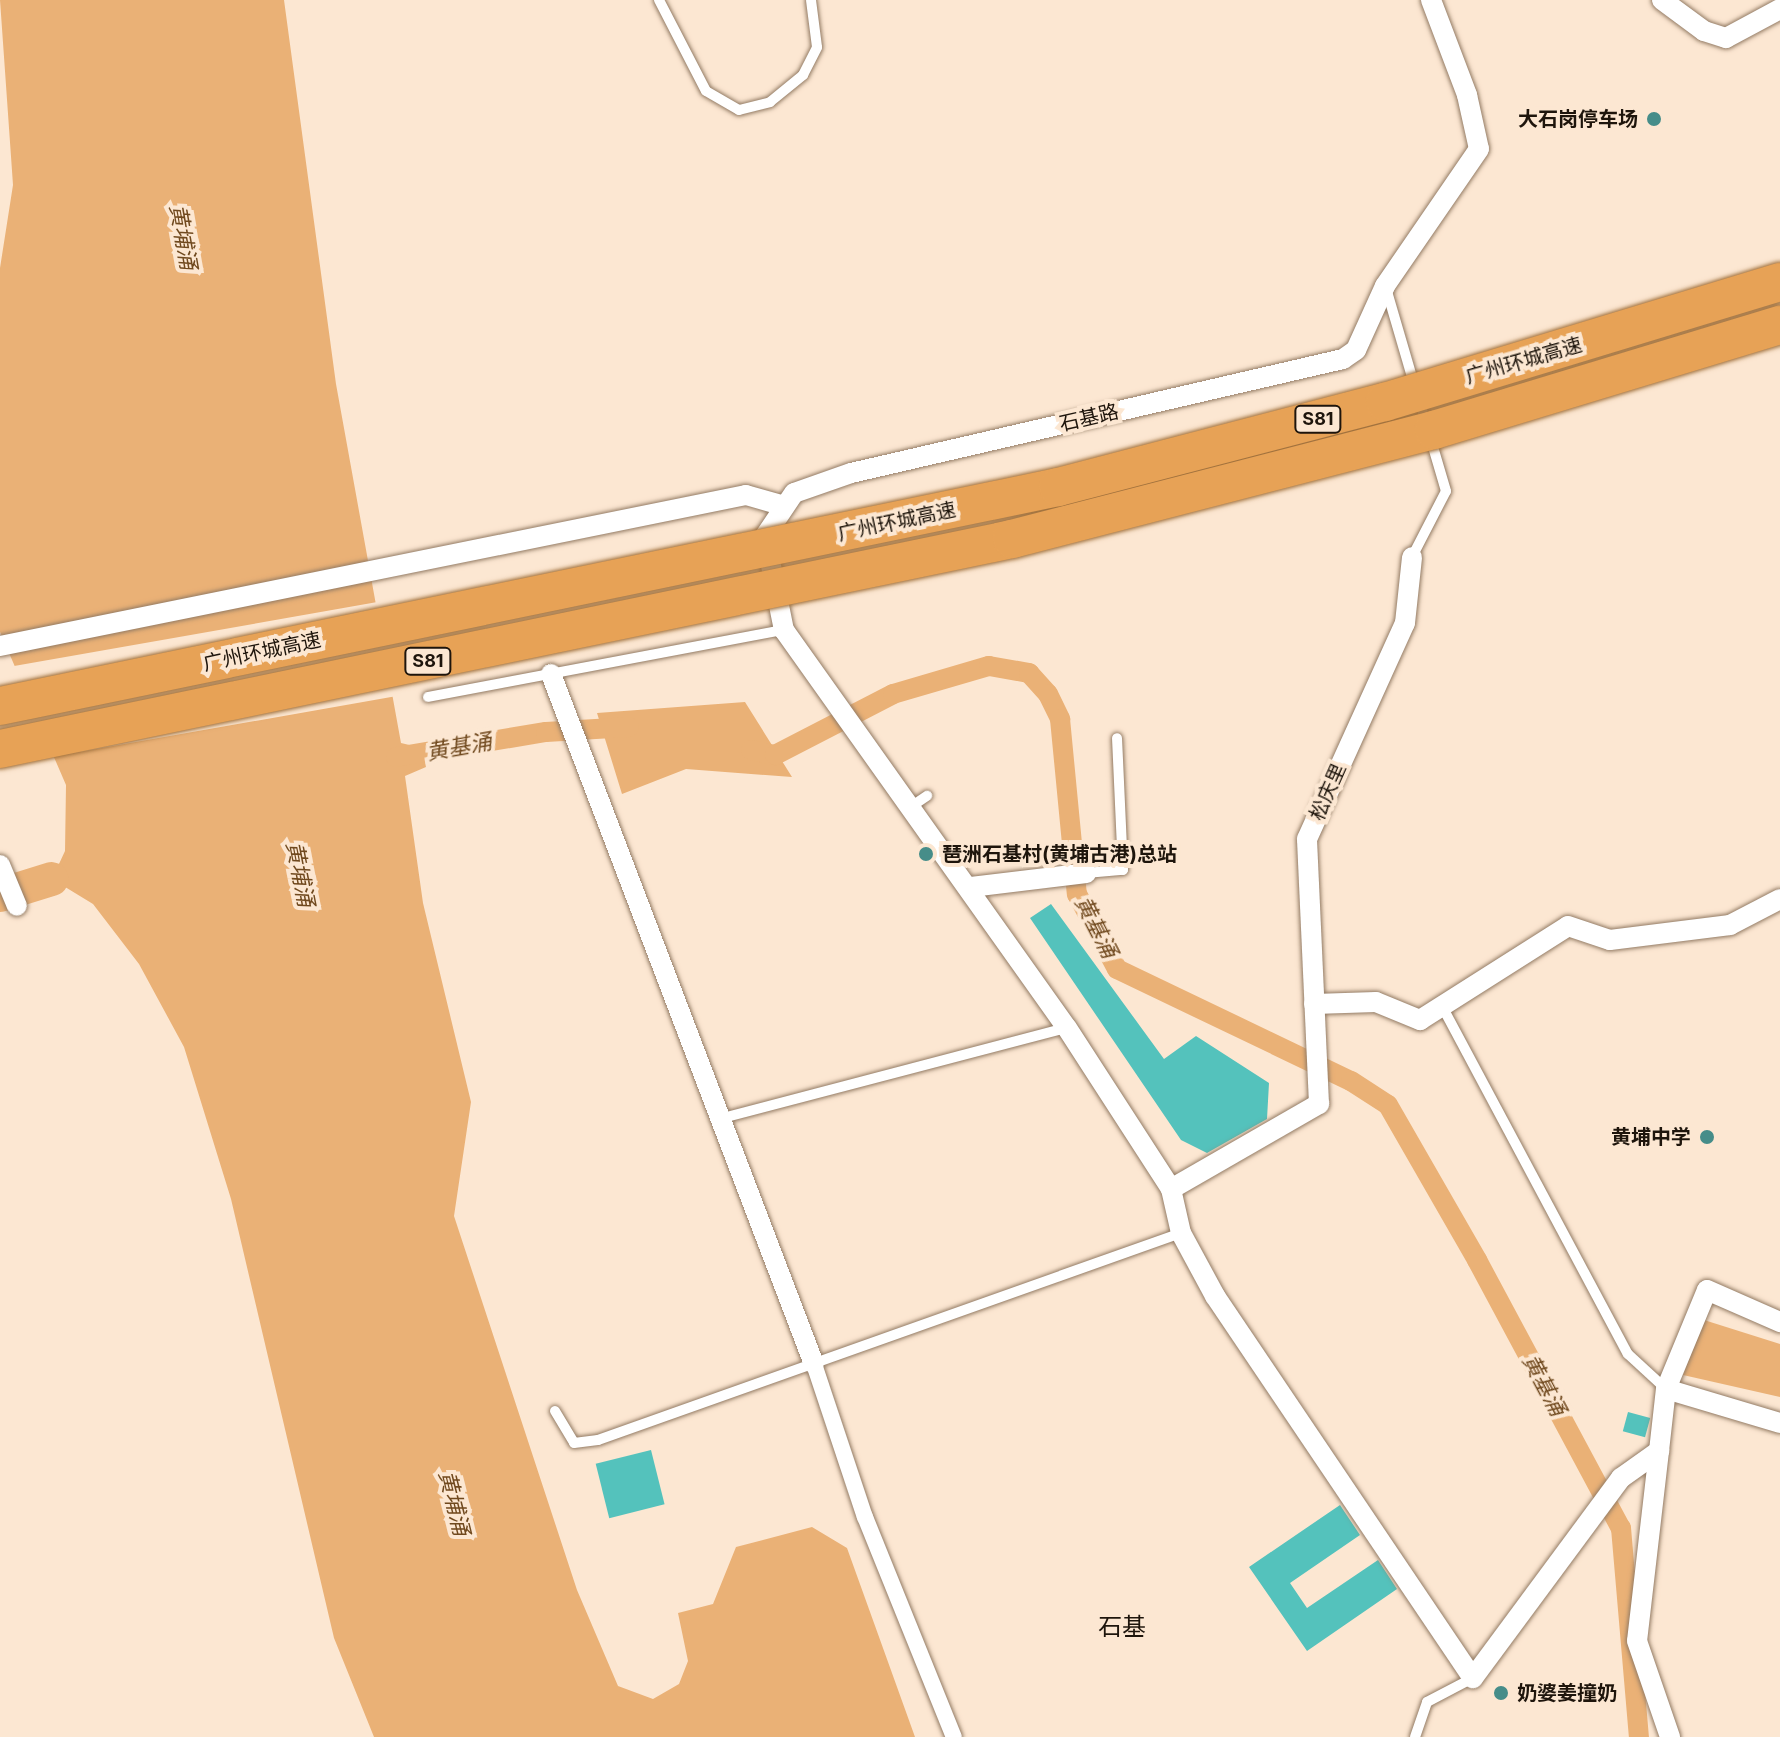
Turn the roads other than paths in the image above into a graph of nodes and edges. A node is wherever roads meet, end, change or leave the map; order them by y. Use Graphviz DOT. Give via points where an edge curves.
graph roads {
  1 [pos="659,0"];
  2 [pos="811,0"];
  3 [pos="1431,0"];
  4 [pos="1662,0"];
  5 [pos="1780,9"];
  6 [pos="1780,282"];
  7 [pos="1385,286"];
  8 [pos="1780,325"];
  9 [pos="781,505"];
  10 [pos="1412,557"];
  11 [pos="784,630"];
  12 [pos="0,646"];
  13 [pos="551,674"];
  14 [pos="428,697"];
  15 [pos="0,706"];
  16 [pos="1117,738"];
  17 [pos="0,749"];
  18 [pos="3,872"];
  19 [pos="1086,873"];
  20 [pos="971,887"];
  21 [pos="1779,899"];
  22 [pos="15,903"];
  23 [pos="1314,1004"];
  24 [pos="1443,1008"];
  25 [pos="1067,1028"];
  26 [pos="719,1119"];
  27 [pos="1171,1189"];
  28 [pos="1181,1233"];
  29 [pos="1780,1322"];
  30 [pos="814,1364"];
  31 [pos="1666,1389"];
  32 [pos="555,1411"];
  33 [pos="1780,1423"];
  34 [pos="1659,1451"];
  35 [pos="1473,1678"];
  36 [pos="954,1737"];
  37 [pos="1415,1737"];
  38 [pos="1670,1737"];
  1 -- 2 [label="lane" via="706,91 739,110 770,102 803,75 817,47"];
  3 -- 7 [label="street, 石基路" via="1467,95 1479,149"];
  4 -- 5 [label="street" via="1704,31 1726,38"];
  6 -- 15 [label="highway, 广州环城高速 / S81, bridge" via="1385,402 1058,487"];
  7 -- 9 [label="street, 石基路" via="1356,350 1343,359 851,473 807,487"];
  7 -- 10 [label="lane" via="1446,491"];
  8 -- 17 [label="highway, 广州环城高速 / S81, bridge" via="1434,430 1012,539"];
  9 -- 11 [label="street" via="765,536"];
  9 -- 12 [label="street" via="746,495"];
  10 -- 23 [label="street, 松庆里" via="1405,623 1307,839"];
  11 -- 13 [label="lane"];
  11 -- 20 [label="street" via="918,802"];
  13 -- 14 [label="lane"];
  13 -- 26 [label="street"];
  16 -- 19 [label="lane" via="1123,870"];
  18 -- 22 [label="street"];
  19 -- 20 [label="street"];
  20 -- 25 [label="street"];
  21 -- 24 [label="street" via="1730,925 1610,940 1568,926"];
  23 -- 24 [label="street" via="1376,1002 1420,1020"];
  23 -- 27 [label="street, 松庆里" via="1319,1104"];
  24 -- 31 [label="lane" via="1628,1354"];
  25 -- 26 [label="lane"];
  25 -- 27 [label="street"];
  26 -- 30 [label="street"];
  27 -- 28 [label="street"];
  28 -- 30 [label="lane"];
  28 -- 35 [label="street" via="1215,1296"];
  29 -- 31 [label="street" via="1707,1290"];
  30 -- 32 [label="lane" via="598,1440 574,1443"];
  30 -- 36 [label="street" via="865,1517"];
  31 -- 33 [label="street"];
  31 -- 34 [label="street"];
  34 -- 35 [label="street" via="1621,1478"];
  34 -- 38 [label="street" via="1637,1641"];
  35 -- 37 [label="lane" via="1427,1702"];
}
